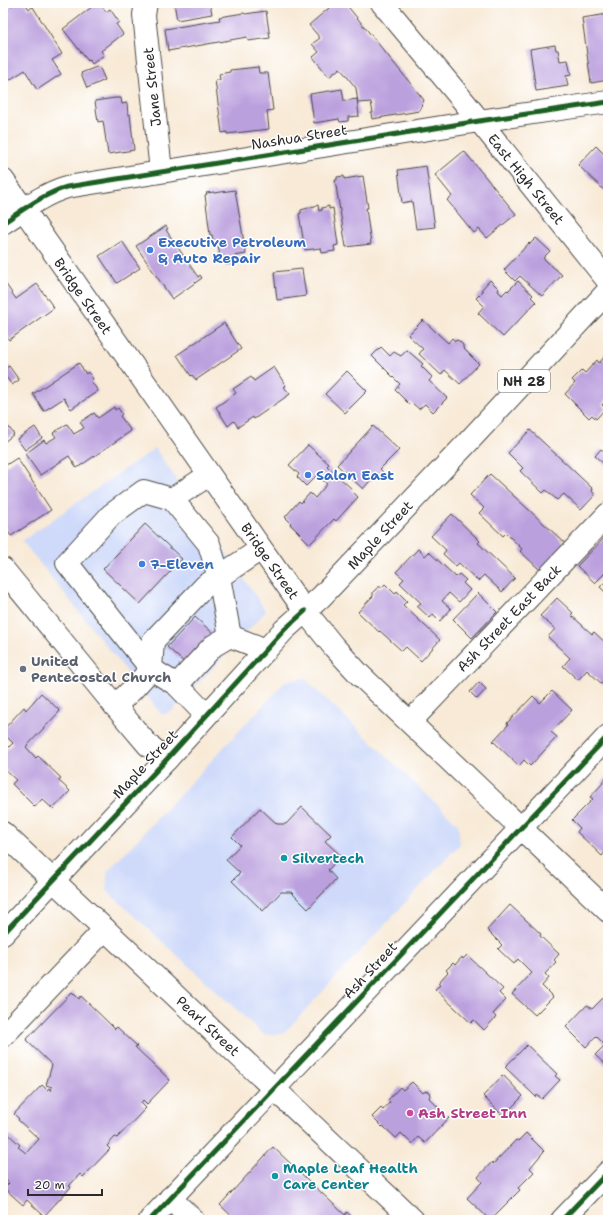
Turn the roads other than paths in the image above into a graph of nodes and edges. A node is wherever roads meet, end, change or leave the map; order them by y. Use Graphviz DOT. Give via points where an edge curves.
graph roads {
  1 [pos="146,3"];
  2 [pos="382,3"];
  3 [pos="608,102"];
  4 [pos="479,121"];
  5 [pos="161,171"];
  6 [pos="3,180"];
  7 [pos="23,210"];
  8 [pos="3,223"];
  9 [pos="608,281"];
  10 [pos="608,291"];
  11 [pos="209,475"];
  12 [pos="172,499"];
  13 [pos="608,514"];
  14 [pos="261,549"];
  15 [pos="3,569"];
  16 [pos="219,577"];
  17 [pos="305,611"];
  18 [pos="230,636"];
  19 [pos="266,650"];
  20 [pos="151,669"];
  21 [pos="177,685"];
  22 [pos="114,706"];
  23 [pos="206,715"];
  24 [pos="410,722"];
  25 [pos="608,736"];
  26 [pos="167,759"];
  27 [pos="521,828"];
  28 [pos="3,832"];
  29 [pos="53,880"];
  30 [pos="608,912"];
  31 [pos="105,929"];
  32 [pos="3,934"];
  33 [pos="3,1036"];
  34 [pos="275,1089"];
  35 [pos="608,1172"];
  36 [pos="170,1198"];
  37 [pos="150,1220"];
  38 [pos="193,1220"];
  39 [pos="413,1220"];
  40 [pos="562,1220"];
  1 -- 5 [label="street, Jane Street" via="144,15"];
  2 -- 4 [label="street, East High Street"];
  3 -- 4 [label="street, Nashua Street"];
  4 -- 5 [label="street, Nashua Street"];
  4 -- 9 [label="street, East High Street"];
  5 -- 7 [label="street, Nashua Street" via="67,186 47,194"];
  6 -- 7 [label="street, Bridge Street"];
  7 -- 8 [label="street, Nashua Street"];
  7 -- 11 [label="street, Bridge Street"];
  10 -- 17 [label="street, Maple Street / NH 28" via="441,472 321,598"];
  11 -- 12 [label="street"];
  11 -- 14 [label="street, Bridge Street"];
  12 -- 16 [label="street" via="209,544"];
  12 -- 20 [label="street" via="144,491 111,515 67,563"];
  13 -- 24 [label="street, Ash Street East Back"];
  14 -- 16 [label="street"];
  14 -- 17 [label="street, Bridge Street"];
  15 -- 22 [label="street"];
  16 -- 18 [label="street"];
  16 -- 20 [label="street" via="205,586 153,642"];
  17 -- 19 [label="street, Maple Street / NH 28"];
  17 -- 24 [label="street, Bridge Street" via="360,675"];
  18 -- 19 [label="street"];
  18 -- 21 [label="street" via="213,646"];
  19 -- 23 [label="street, Maple Street / NH 28"];
  20 -- 21 [label="street"];
  20 -- 22 [label="street"];
  21 -- 23 [label="street"];
  22 -- 26 [label="street" via="148,745"];
  23 -- 26 [label="street, Maple Street / NH 28"];
  24 -- 27 [label="street, Bridge Street"];
  25 -- 27 [label="street, Ash Street"];
  26 -- 29 [label="street, Maple Street / NH 28"];
  27 -- 30 [label="street, Bridge Street"];
  27 -- 34 [label="street, Ash Street"];
  28 -- 29 [label="street, Pearl Street"];
  29 -- 31 [label="street, Pearl Street"];
  29 -- 32 [label="street, Maple Street / NH 28"];
  31 -- 33 [label="street"];
  31 -- 34 [label="street, Pearl Street"];
  34 -- 36 [label="street, Ash Street"];
  34 -- 39 [label="street, Pearl Street"];
  35 -- 40 [label="street"];
  36 -- 37 [label="street, Ash Street"];
  36 -- 38 [label="street"];
}
